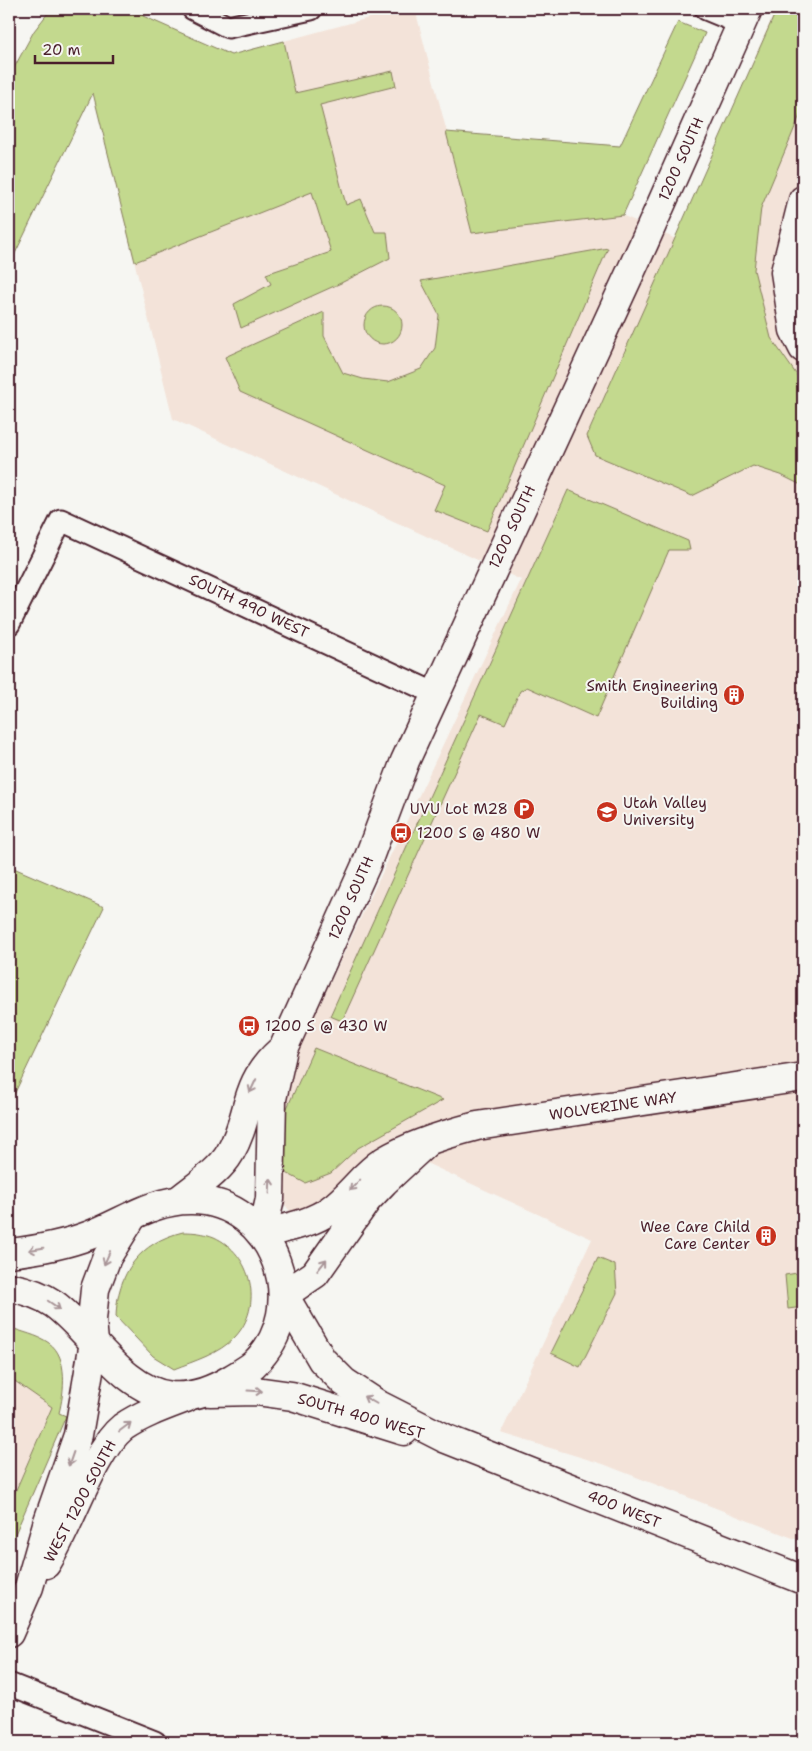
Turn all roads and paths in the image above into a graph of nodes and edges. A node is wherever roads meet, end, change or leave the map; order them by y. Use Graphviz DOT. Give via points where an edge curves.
graph roads {
  1 [pos="194,9"];
  2 [pos="311,9"];
  3 [pos="706,9"];
  4 [pos="745,16"];
  5 [pos="803,200"];
  6 [pos="803,348"];
  7 [pos="9,624"];
  8 [pos="436,694"];
  9 [pos="283,1049"];
  10 [pos="803,1078"];
  11 [pos="426,1143"];
  12 [pos="179,1200"];
  13 [pos="132,1216"];
  14 [pos="262,1234"];
  15 [pos="9,1253"];
  16 [pos="9,1287"];
  17 [pos="284,1295"];
  18 [pos="94,1342"];
  19 [pos="198,1394"];
  20 [pos="444,1438"];
  21 [pos="803,1580"];
  22 [pos="29,1587"];
  23 [pos="9,1633"];
  24 [pos="9,1684"];
  25 [pos="155,1742"];
  1 -- 2 [label="street" via="228,27"];
  3 -- 4 [label="street"];
  4 -- 8 [label="street, 1200 SOUTH"];
  5 -- 6 [label="street" via="785,272 794,330"];
  7 -- 8 [label="street, SOUTH 490 WEST" via="61,520"];
  8 -- 9 [label="street, 1200 SOUTH" via="390,797 366,864"];
  9 -- 12 [label="street, 1200 SOUTH, one-way" via="256,1079 228,1157"];
  14 -- 9 [label="street, 1200 SOUTH, one-way" via="271,1184 272,1099"];
  10 -- 11 [label="street, WOLVERINE WAY" via="477,1126"];
  11 -- 14 [label="street, WOLVERINE WAY, one-way" via="379,1165 320,1216"];
  17 -- 11 [label="street, WOLVERINE WAY, one-way" via="315,1274 368,1200"];
  12 -- 13 [label="street" via="147,1208"];
  12 -- 14 [label="street" via="201,1200 223,1206 250,1222"];
  13 -- 15 [label="street, one-way" via="88,1236"];
  13 -- 18 [label="street, WEST 1200 SOUTH, one-way" via="107,1257 95,1289"];
  14 -- 17 [label="street" via="276,1258"];
  16 -- 18 [label="street, one-way" via="36,1294 53,1303"];
  17 -- 19 [label="street" via="278,1325 253,1365"];
  20 -- 17 [label="street, SOUTH 400 WEST, one-way" via="379,1405 344,1382 316,1351"];
  18 -- 19 [label="street, SOUTH 400 WEST" via="137,1385 160,1394"];
  18 -- 22 [label="street, WEST 1200 SOUTH, one-way" via="78,1435"];
  19 -- 20 [label="street, SOUTH 400 WEST, one-way" via="256,1391 292,1396 397,1429"];
  22 -- 19 [label="street, WEST 1200 SOUTH, one-way" via="58,1545 99,1458 114,1437 136,1419"];
  20 -- 21 [label="street, 400 WEST"];
  22 -- 23 [label="street, WEST 1200 SOUTH"];
  24 -- 25 [label="street"];
}
